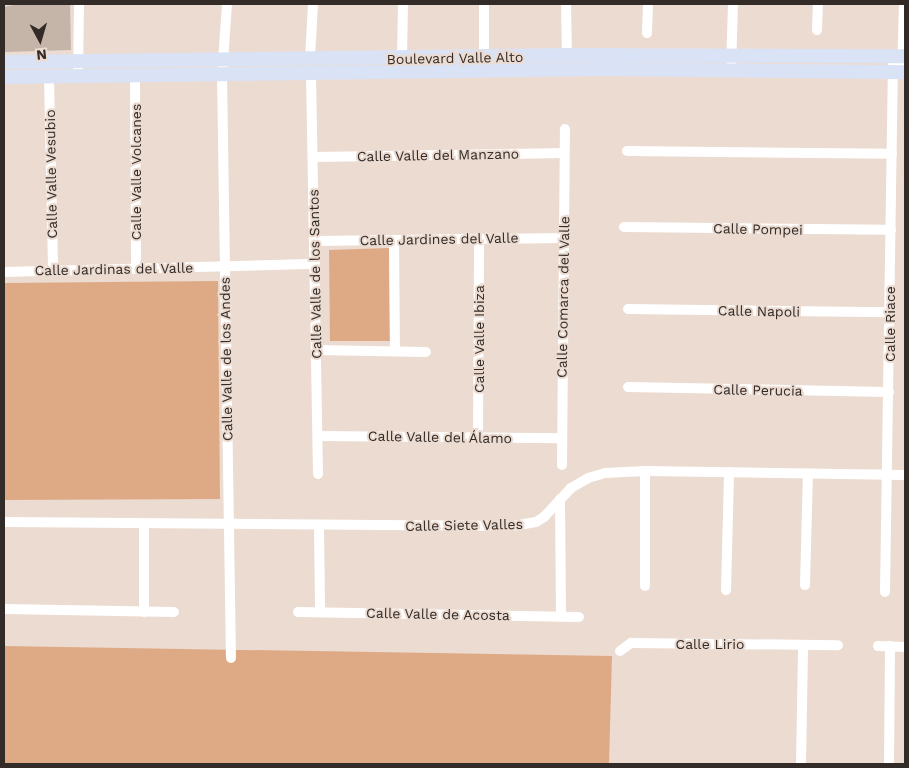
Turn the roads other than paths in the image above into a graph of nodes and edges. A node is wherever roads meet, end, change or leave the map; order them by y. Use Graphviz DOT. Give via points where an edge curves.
graph roads {
  1 [pos="79,4"];
  2 [pos="226,4"];
  3 [pos="313,4"];
  4 [pos="402,4"];
  5 [pos="484,4"];
  6 [pos="566,4"];
  7 [pos="648,4"];
  8 [pos="733,4"];
  9 [pos="818,4"];
  10 [pos="904,4"];
  11 [pos="818,30"];
  12 [pos="647,33"];
  13 [pos="566,55"];
  14 [pos="731,55"];
  15 [pos="900,56"];
  16 [pos="484,58"];
  17 [pos="222,59"];
  18 [pos="310,59"];
  19 [pos="402,59"];
  20 [pos="78,61"];
  21 [pos="4,62"];
  22 [pos="730,70"];
  23 [pos="900,72"];
  24 [pos="310,74"];
  25 [pos="222,75"];
  26 [pos="78,76"];
  27 [pos="135,76"];
  28 [pos="4,77"];
  29 [pos="49,77"];
  30 [pos="565,129"];
  31 [pos="626,151"];
  32 [pos="564,153"];
  33 [pos="892,154"];
  34 [pos="313,157"];
  35 [pos="624,227"];
  36 [pos="891,230"];
  37 [pos="564,238"];
  38 [pos="394,240"];
  39 [pos="479,240"];
  40 [pos="314,241"];
  41 [pos="315,264"];
  42 [pos="225,267"];
  43 [pos="136,269"];
  44 [pos="53,271"];
  45 [pos="4,272"];
  46 [pos="628,309"];
  47 [pos="890,312"];
  48 [pos="316,350"];
  49 [pos="395,351"];
  50 [pos="426,352"];
  51 [pos="628,387"];
  52 [pos="889,392"];
  53 [pos="318,436"];
  54 [pos="478,438"];
  55 [pos="562,438"];
  56 [pos="562,465"];
  57 [pos="645,471"];
  58 [pos="729,472"];
  59 [pos="318,474"];
  60 [pos="808,474"];
  61 [pos="887,475"];
  62 [pos="905,475"];
  63 [pos="560,499"];
  64 [pos="4,522"];
  65 [pos="144,524"];
  66 [pos="227,524"];
  67 [pos="319,525"];
  68 [pos="805,585"];
  69 [pos="645,586"];
  70 [pos="726,590"];
  71 [pos="885,592"];
  72 [pos="4,609"];
  73 [pos="144,612"];
  74 [pos="174,612"];
  75 [pos="298,612"];
  76 [pos="320,612"];
  77 [pos="561,616"];
  78 [pos="579,617"];
  79 [pos="803,645"];
  80 [pos="838,645"];
  81 [pos="878,646"];
  82 [pos="890,646"];
  83 [pos="905,647"];
  84 [pos="620,651"];
  85 [pos="231,658"];
  86 [pos="801,764"];
  87 [pos="889,764"];
  1 -- 20 [label="street"];
  2 -- 17 [label="street, Calle Valle de los Andes"];
  3 -- 18 [label="street"];
  4 -- 19 [label="street"];
  5 -- 16 [label="street"];
  6 -- 13 [label="street"];
  7 -- 12 [label="street"];
  8 -- 14 [label="street"];
  9 -- 11 [label="street"];
  10 -- 15 [label="street, Calle Riace"];
  13 -- 14 [label="street, Boulevard Valle Alto"];
  13 -- 16 [label="street, Boulevard Valle Alto"];
  14 -- 15 [label="street, Boulevard Valle Alto"];
  14 -- 22 [label="street"];
  15 -- 23 [label="street, Calle Riace"];
  16 -- 19 [label="street, Boulevard Valle Alto"];
  17 -- 18 [label="street, Boulevard Valle Alto"];
  17 -- 20 [label="street, Boulevard Valle Alto"];
  17 -- 25 [label="street, Calle Valle de los Andes"];
  18 -- 19 [label="street, Boulevard Valle Alto"];
  20 -- 21 [label="street, Boulevard Valle Alto"];
  20 -- 26 [label="street"];
  22 -- 23 [label="street, Boulevard Valle Alto"];
  22 -- 24 [label="street, Boulevard Valle Alto"];
  23 -- 33 [label="street, Calle Riace"];
  24 -- 25 [label="street, Boulevard Valle Alto"];
  24 -- 34 [label="street, Calle Valle de los Santos"];
  25 -- 27 [label="street, Boulevard Valle Alto"];
  25 -- 42 [label="street, Calle Valle de los Andes"];
  26 -- 27 [label="street, Boulevard Valle Alto"];
  26 -- 29 [label="street, Boulevard Valle Alto"];
  27 -- 43 [label="street, Calle Valle Volcanes"];
  28 -- 29 [label="street, Boulevard Valle Alto"];
  29 -- 44 [label="street, Calle Valle Vesubio"];
  30 -- 32 [label="street, Calle Comarca del Valle"];
  31 -- 33 [label="street"];
  32 -- 34 [label="street, Calle Valle del Manzano"];
  32 -- 37 [label="street, Calle Comarca del Valle"];
  33 -- 36 [label="street, Calle Riace"];
  34 -- 40 [label="street, Calle Valle de los Santos"];
  35 -- 36 [label="street, Calle Pompei"];
  36 -- 47 [label="street, Calle Riace"];
  37 -- 39 [label="street, Calle Jardines del Valle"];
  37 -- 55 [label="street, Calle Comarca del Valle"];
  38 -- 39 [label="street, Calle Jardines del Valle"];
  38 -- 40 [label="street, Calle Jardines del Valle"];
  38 -- 49 [label="street"];
  39 -- 54 [label="street, Calle Valle Ibiza"];
  40 -- 41 [label="street, Calle Valle de los Santos"];
  41 -- 42 [label="street, Calle Jardinas del Valle"];
  41 -- 48 [label="street, Calle Valle de los Santos"];
  42 -- 43 [label="street, Calle Jardinas del Valle"];
  42 -- 66 [label="street, Calle Valle de los Andes"];
  43 -- 44 [label="street, Calle Jardinas del Valle"];
  44 -- 45 [label="street, Calle Jardinas del Valle"];
  46 -- 47 [label="street, Calle Napoli"];
  47 -- 52 [label="street, Calle Riace"];
  48 -- 49 [label="street"];
  48 -- 53 [label="street, Calle Valle de los Santos"];
  49 -- 50 [label="street"];
  51 -- 52 [label="street, Calle Perucia"];
  52 -- 61 [label="street, Calle Riace"];
  53 -- 54 [label="street, Calle Valle del Álamo"];
  53 -- 59 [label="street, Calle Valle de los Santos"];
  54 -- 55 [label="street, Calle Valle del Álamo"];
  55 -- 56 [label="street, Calle Comarca del Valle"];
  57 -- 58 [label="street, Calle Siete Valles"];
  57 -- 63 [label="street, Calle Siete Valles" via="596,475 571,488"];
  57 -- 69 [label="street"];
  58 -- 60 [label="street, Calle Siete Valles"];
  58 -- 70 [label="street"];
  60 -- 61 [label="street, Calle Siete Valles"];
  60 -- 68 [label="street"];
  61 -- 62 [label="street, Calle Siete Valles"];
  61 -- 71 [label="street, Calle Riace"];
  63 -- 67 [label="street, Calle Siete Valles" via="544,517 520,526"];
  63 -- 77 [label="street"];
  64 -- 65 [label="street, Calle Siete Valles"];
  65 -- 66 [label="street, Calle Siete Valles"];
  65 -- 73 [label="street"];
  66 -- 67 [label="street, Calle Siete Valles"];
  66 -- 85 [label="street, Calle Valle de los Andes"];
  67 -- 76 [label="street"];
  72 -- 73 [label="street"];
  73 -- 74 [label="street"];
  75 -- 76 [label="street, Calle Valle de Acosta"];
  76 -- 77 [label="street, Calle Valle de Acosta"];
  77 -- 78 [label="street, Calle Valle de Acosta"];
  79 -- 80 [label="street, Calle Lirio"];
  79 -- 84 [label="street, Calle Lirio" via="630,643"];
  79 -- 86 [label="street"];
  81 -- 82 [label="street"];
  82 -- 83 [label="street"];
  82 -- 87 [label="street"];
}
